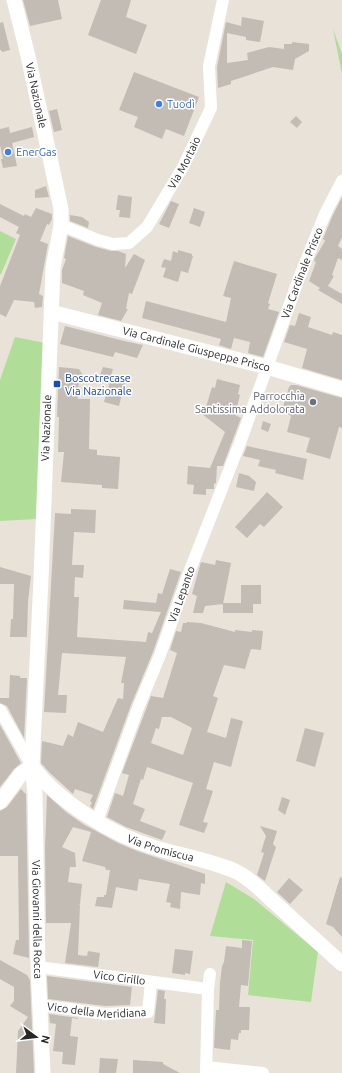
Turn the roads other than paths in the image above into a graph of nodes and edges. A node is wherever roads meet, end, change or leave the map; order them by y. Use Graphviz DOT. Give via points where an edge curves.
graph roads {
  1 [pos="14,0"];
  2 [pos="223,0"];
  3 [pos="342,181"];
  4 [pos="61,225"];
  5 [pos="51,312"];
  6 [pos="267,367"];
  7 [pos="342,389"];
  8 [pos="0,710"];
  9 [pos="32,766"];
  10 [pos="0,802"];
  11 [pos="97,822"];
  12 [pos="342,964"];
  13 [pos="38,967"];
  14 [pos="210,974"];
  15 [pos="151,982"];
  16 [pos="204,988"];
  17 [pos="40,1005"];
  18 [pos="203,1071"];
  19 [pos="43,1073"];
  20 [pos="263,1073"];
  1 -- 4 [label="street, Via Nazionale" via="61,208"];
  2 -- 4 [label="street, Via Mortaio" via="209,66 211,108 183,167 147,227 129,243 113,244"];
  3 -- 6 [label="street, Via Cardinale Prisco" via="325,214 302,271"];
  4 -- 5 [label="street, Via Nazionale" via="53,268"];
  5 -- 6 [label="street, Via Cardinale Giuspeppe Prisco"];
  5 -- 9 [label="street, Via Nazionale"];
  6 -- 7 [label="street, Via Cardinale Giuspeppe Prisco"];
  6 -- 11 [label="street, Via Lepanto"];
  8 -- 9 [label="street, Via Promiscua"];
  9 -- 10 [label="street" via="21,774"];
  9 -- 11 [label="street, Via Promiscua" via="65,800"];
  9 -- 13 [label="street, Via Giovanni della Rocca" via="35,793"];
  11 -- 12 [label="street, Via Promiscua" via="126,837 156,848 195,857 236,872 255,885"];
  13 -- 15 [label="street, Vico Cirillo"];
  13 -- 17 [label="street, Via Giovanni della Rocca"];
  14 -- 16 [label="street"];
  15 -- 16 [label="street, Vico Cirillo"];
  15 -- 17 [label="street, Vico della Meridiana" via="148,1012 105,1014"];
  16 -- 18 [label="street"];
  17 -- 19 [label="street, Via Giovanni della Rocca"];
  18 -- 20 [label="street"];
}
